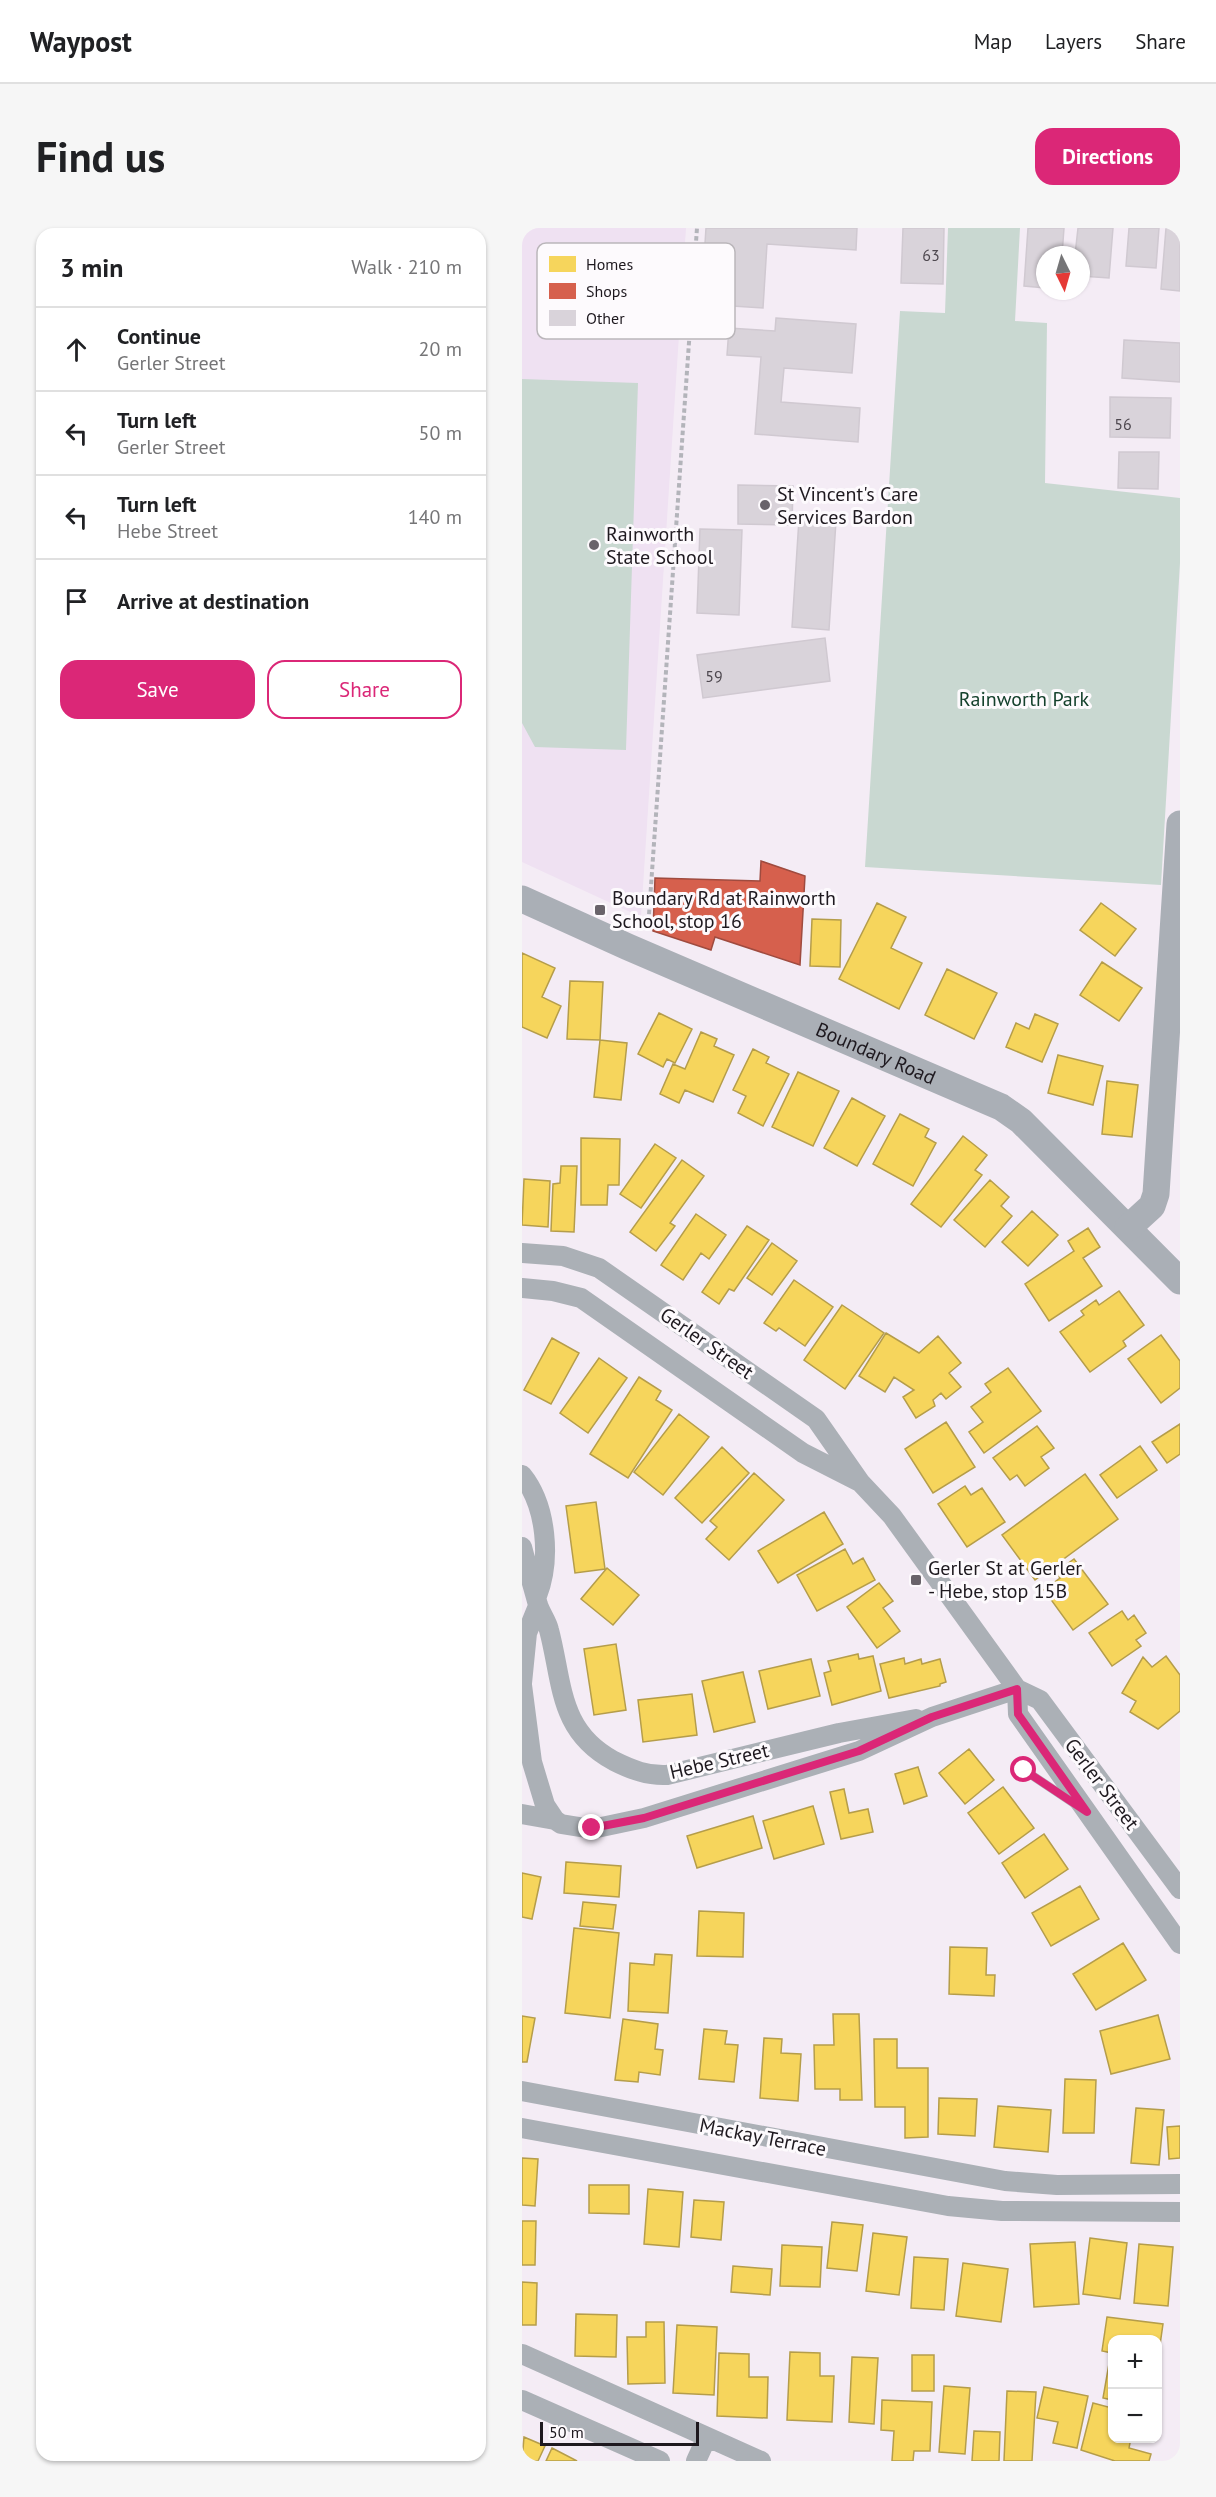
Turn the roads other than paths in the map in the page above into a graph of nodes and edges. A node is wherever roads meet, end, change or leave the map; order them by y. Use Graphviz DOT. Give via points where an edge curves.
graph roads {
  1 [pos="1180,824"];
  2 [pos="522,899"];
  3 [pos="1176,975"];
  4 [pos="1128,1228"];
  5 [pos="522,1253"];
  6 [pos="1180,1281"];
  7 [pos="522,1288"];
  8 [pos="522,1475"];
  9 [pos="860,1482"];
  10 [pos="522,1547"];
  11 [pos="538,1601"];
  12 [pos="522,1684"];
  13 [pos="1017,1689"];
  14 [pos="932,1717"];
  15 [pos="1024,1770"];
  16 [pos="1087,1812"];
  17 [pos="522,1814"];
  18 [pos="555,1820"];
  19 [pos="1180,1888"];
  20 [pos="1180,1944"];
  21 [pos="522,2091"];
  22 [pos="522,2128"];
  23 [pos="1005,2181"];
  24 [pos="1180,2184"];
  25 [pos="1002,2211"];
  26 [pos="1180,2212"];
  27 [pos="522,2354"];
  28 [pos="522,2400"];
  29 [pos="707,2437"];
  30 [pos="660,2461"];
  31 [pos="696,2461"];
  32 [pos="761,2461"];
  1 -- 3 [label="main road"];
  2 -- 4 [label="main road, Boundary Road" via="1001,1107 1021,1121"];
  3 -- 4 [label="main road" via="1156,1194 1152,1206"];
  4 -- 6 [label="main road, Boundary Road"];
  5 -- 9 [label="street, Gerler Street" via="563,1256 599,1268 816,1419"];
  7 -- 9 [label="street, Gerler Street" via="581,1299 803,1453"];
  8 -- 11 [label="street" via="535,1497 541,1522 545,1569"];
  9 -- 13 [label="street, Gerler Street" via="892,1516"];
  10 -- 11 [label="street, Hebe Street"];
  11 -- 12 [label="street" via="527,1633"];
  11 -- 14 [label="street, Hebe Street" via="549,1631 561,1692 574,1724 601,1753 646,1774 675,1773 848,1731"];
  12 -- 18 [label="street" via="534,1770 540,1794"];
  13 -- 14 [label="street, Hebe Street"];
  13 -- 16 [label="street, Gerler Street" via="1018,1714"];
  13 -- 19 [label="street, Gerler Street" via="1040,1700"];
  14 -- 18 [label="street, Hebe Street" via="859,1751 631,1822 579,1828"];
  15 -- 16 [label="lane, Gerler Street"];
  16 -- 20 [label="street, Gerler Street"];
  17 -- 18 [label="street, Hebe Street"];
  21 -- 23 [label="street, Mackay Terrace"];
  22 -- 25 [label="street, Mackay Terrace" via="900,2198"];
  23 -- 24 [label="street, Mackay Terrace" via="1057,2185"];
  23 -- 25 [label="street"];
  25 -- 26 [label="street, Mackay Terrace"];
  27 -- 29 [label="street"];
  28 -- 30 [label="street"];
  29 -- 31 [label="street"];
  29 -- 32 [label="street"];
}
